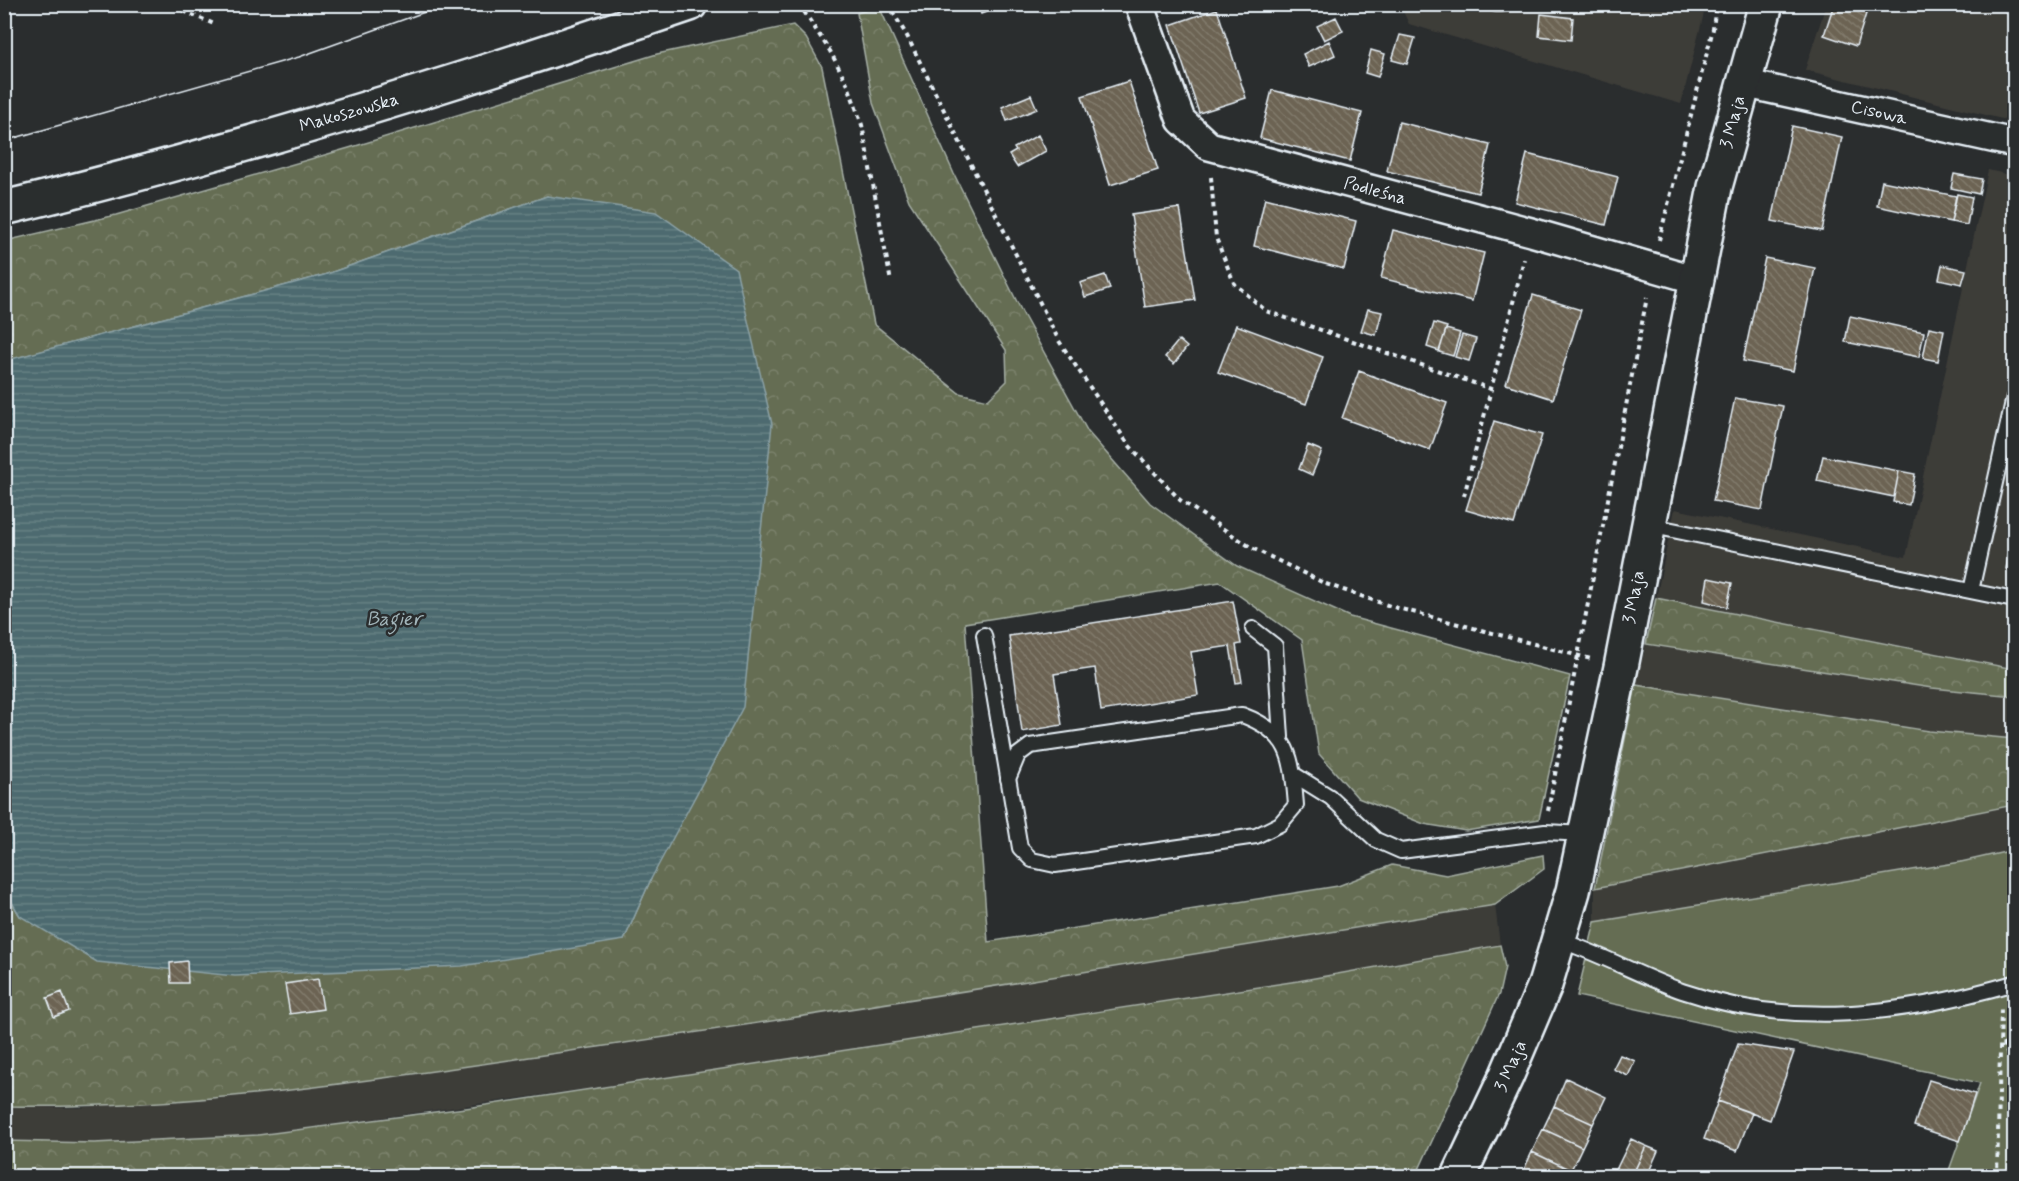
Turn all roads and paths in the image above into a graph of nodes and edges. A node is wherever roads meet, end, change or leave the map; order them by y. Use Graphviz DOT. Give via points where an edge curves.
graph roads {
  1 [pos="167,4"];
  2 [pos="690,4"];
  3 [pos="829,4"];
  4 [pos="888,4"];
  5 [pos="1139,4"];
  6 [pos="1496,4"];
  7 [pos="1502,4"];
  8 [pos="1716,4"];
  9 [pos="1766,4"];
  10 [pos="800,7"];
  11 [pos="214,24"];
  12 [pos="1743,83"];
  13 [pos="2014,143"];
  14 [pos="1209,147"];
  15 [pos="4,208"];
  16 [pos="1531,232"];
  17 [pos="1653,267"];
  18 [pos="1697,280"];
  19 [pos="891,282"];
  20 [pos="1491,389"];
  21 [pos="2014,397"];
  22 [pos="1464,496"];
  23 [pos="1648,525"];
  24 [pos="1971,591"];
  25 [pos="2014,600"];
  26 [pos="1253,629"];
  27 [pos="984,635"];
  28 [pos="1576,655"];
  29 [pos="1621,667"];
  30 [pos="1281,737"];
  31 [pos="1293,774"];
  32 [pos="1008,779"];
  33 [pos="1545,832"];
  34 [pos="1586,834"];
  35 [pos="1559,940"];
  36 [pos="2014,983"];
  37 [pos="2000,987"];
  38 [pos="2002,1040"];
  39 [pos="2014,1070"];
  40 [pos="1459,1176"];
  41 [pos="1997,1176"];
  1 -- 11 [label="path"];
  2 -- 15 [label="main road, Makoszowska" via="418,93 123,179"];
  3 -- 10 [label="path"];
  4 -- 28 [label="path" via="1059,341 1128,444 1180,500 1252,548 1326,584 1390,606"];
  5 -- 14 [label="street, Podleśna" via="1181,120"];
  6 -- 7 [label="lane"];
  8 -- 17 [label="path"];
  9 -- 12 [label="main road, 3 Maja"];
  10 -- 19 [label="path" via="848,85 862,125"];
  12 -- 13 [label="street, Cisowa"];
  12 -- 18 [label="main road, 3 Maja" via="1714,187"];
  14 -- 16 [label="street, Podleśna"];
  14 -- 20 [label="path" via="1216,238 1234,284 1266,311"];
  16 -- 17 [label="street, Podleśna"];
  16 -- 20 [label="path"];
  17 -- 18 [label="street, Podleśna"];
  17 -- 28 [label="path"];
  18 -- 23 [label="main road, 3 Maja"];
  20 -- 22 [label="path"];
  21 -- 24 [label="lane"];
  23 -- 24 [label="lane"];
  23 -- 29 [label="main road, 3 Maja"];
  24 -- 25 [label="lane"];
  26 -- 30 [label="lane" via="1275,646"];
  27 -- 32 [label="lane"];
  28 -- 29 [label="path"];
  28 -- 33 [label="path"];
  29 -- 34 [label="main road, 3 Maja"];
  30 -- 31 [label="lane"];
  30 -- 32 [label="lane" via="1260,722 1242,716 1029,746 1018,755"];
  31 -- 32 [label="lane" via="1296,805 1280,824 1256,836 1055,865 1032,860 1020,848"];
  31 -- 33 [label="lane" via="1330,797 1376,840 1401,851"];
  33 -- 34 [label="lane"];
  34 -- 35 [label="main road, 3 Maja"];
  35 -- 37 [label="lane" via="1711,1000 1802,1015 1878,1013"];
  35 -- 40 [label="main road, 3 Maja" via="1528,1028"];
  36 -- 37 [label="lane"];
  37 -- 38 [label="path"];
  38 -- 39 [label="path"];
  38 -- 41 [label="path"];
}
